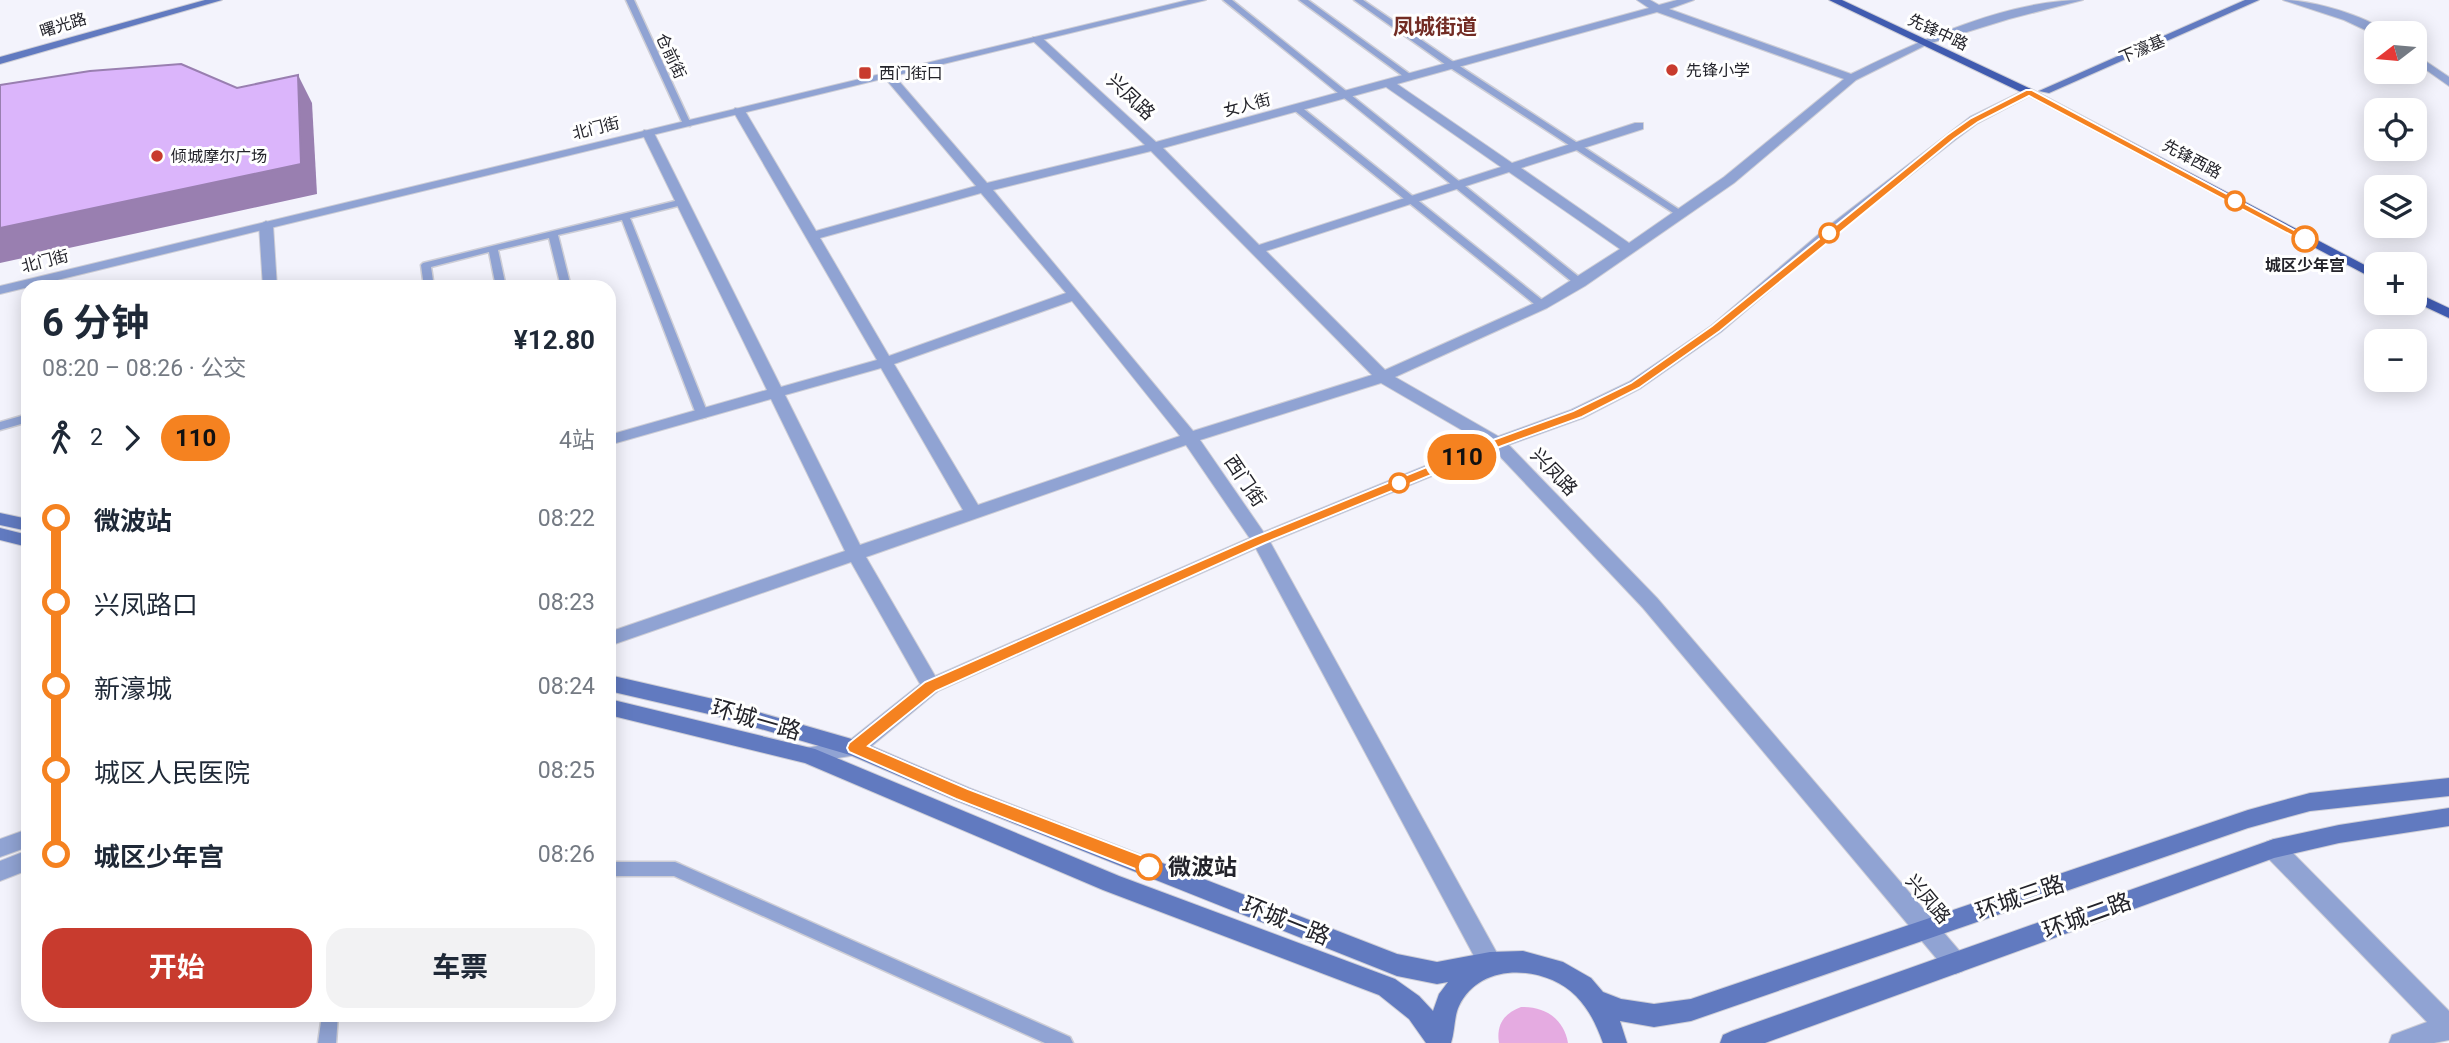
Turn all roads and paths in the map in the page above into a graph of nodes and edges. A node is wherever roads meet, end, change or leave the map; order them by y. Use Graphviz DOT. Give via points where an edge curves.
graph roads {
  1 [pos="217,0"];
  2 [pos="629,0"];
  3 [pos="1201,0"];
  4 [pos="1227,0"];
  5 [pos="1303,0"];
  6 [pos="1358,0"];
  7 [pos="1642,0"];
  8 [pos="1689,0"];
  9 [pos="1834,0"];
  10 [pos="1849,0"];
  11 [pos="2078,0"];
  12 [pos="2236,0"];
  13 [pos="2254,0"];
  14 [pos="2288,0"];
  15 [pos="1659,9"];
  16 [pos="2364,25"];
  17 [pos="1037,40"];
  18 [pos="1929,41"];
  19 [pos="0,61"];
  20 [pos="1452,65"];
  21 [pos="2427,66"];
  22 [pos="888,75"];
  23 [pos="1409,77"];
  24 [pos="1852,78"];
  25 [pos="1388,83"];
  26 [pos="2449,83"];
  27 [pos="2035,89"];
  28 [pos="1345,95"];
  29 [pos="1297,108"];
  30 [pos="739,111"];
  31 [pos="687,124"];
  32 [pos="1639,126"];
  33 [pos="648,133"];
  34 [pos="1576,146"];
  35 [pos="1154,147"];
  36 [pos="1511,167"];
  37 [pos="1457,185"];
  38 [pos="984,188"];
  39 [pos="1411,200"];
  40 [pos="682,202"];
  41 [pos="1681,214"];
  42 [pos="625,216"];
  43 [pos="266,225"];
  44 [pos="553,234"];
  45 [pos="812,236"];
  46 [pos="493,248"];
  47 [pos="1629,249"];
  48 [pos="1256,250"];
  49 [pos="2364,262"];
  50 [pos="2364,269"];
  51 [pos="41,280"];
  52 [pos="270,280"];
  53 [pos="428,280"];
  54 [pos="500,280"];
  55 [pos="564,280"];
  56 [pos="1580,283"];
  57 [pos="21,285"];
  58 [pos="0,290"];
  59 [pos="2427,293"];
  60 [pos="1074,295"];
  61 [pos="2427,302"];
  62 [pos="2449,304"];
  63 [pos="1542,305"];
  64 [pos="2449,314"];
  65 [pos="886,362"];
  66 [pos="1383,377"];
  67 [pos="776,393"];
  68 [pos="702,414"];
  69 [pos="21,420"];
  70 [pos="0,426"];
  71 [pos="616,438"];
  72 [pos="1190,438"];
  73 [pos="1497,443"];
  74 [pos="973,512"];
  75 [pos="0,519"];
  76 [pos="21,524"];
  77 [pos="0,534"];
  78 [pos="21,539"];
  79 [pos="1260,540"];
  80 [pos="855,553"];
  81 [pos="616,637"];
  82 [pos="616,685"];
  83 [pos="930,686"];
  84 [pos="616,709"];
  85 [pos="855,748"];
  86 [pos="808,755"];
  87 [pos="2449,787"];
  88 [pos="2449,817"];
  89 [pos="21,840"];
  90 [pos="0,848"];
  91 [pos="2274,849"];
  92 [pos="21,863"];
  93 [pos="616,869"];
  94 [pos="0,871"];
  95 [pos="1927,930"];
  96 [pos="1490,963"];
  97 [pos="1955,963"];
  98 [pos="1596,1001"];
  99 [pos="330,1022"];
  100 [pos="2448,1026"];
  101 [pos="327,1043"];
  102 [pos="1064,1043"];
  103 [pos="1440,1043"];
  104 [pos="1615,1043"];
  105 [pos="1732,1043"];
  106 [pos="2401,1043"];
  1 -- 19 [label="main road, 曙光路"];
  2 -- 31 [label="lane, 仓前街"];
  3 -- 17 [label="street, 北门街"];
  4 -- 28 [label="lane"];
  5 -- 23 [label="lane"];
  6 -- 20 [label="lane"];
  7 -- 15 [label="street"];
  8 -- 15 [label="street, 女人街"];
  9 -- 18 [label="main road, 先锋中路"];
  10 -- 18 [label="main road, 先锋中路"];
  11 -- 18 [label="street" via="2006,16"];
  12 -- 27 [label="main road, 下濠基"];
  13 -- 27 [label="main road, 下濠基"];
  14 -- 16 [label="street"];
  15 -- 20 [label="street, 女人街"];
  15 -- 24 [label="street"];
  17 -- 22 [label="street, 北门街"];
  17 -- 35 [label="street, 兴凤路"];
  18 -- 24 [label="street"];
  18 -- 27 [label="main road, 先锋中路"];
  20 -- 23 [label="street, 女人街"];
  20 -- 34 [label="lane"];
  21 -- 26 [label="street"];
  22 -- 30 [label="street, 北门街"];
  22 -- 38 [label="street, 西门街"];
  23 -- 25 [label="street, 女人街"];
  24 -- 41 [label="street" via="1730,180"];
  25 -- 28 [label="street, 女人街"];
  25 -- 36 [label="street"];
  27 -- 49 [label="main road, 先锋西路"];
  27 -- 50 [label="main road, 先锋西路"];
  27 -- 73 [label="street, 下濠基" via="1951,137 1716,329 1635,385 1577,414"];
  28 -- 29 [label="street, 女人街"];
  28 -- 37 [label="lane"];
  29 -- 35 [label="street, 女人街"];
  29 -- 39 [label="lane"];
  30 -- 31 [label="street, 北门街"];
  30 -- 45 [label="street"];
  31 -- 33 [label="street, 北门街"];
  32 -- 34 [label="street"];
  33 -- 40 [label="street"];
  33 -- 43 [label="street, 北门街"];
  34 -- 36 [label="street"];
  34 -- 41 [label="lane"];
  35 -- 38 [label="street, 女人街"];
  35 -- 48 [label="street, 兴凤路"];
  36 -- 37 [label="street"];
  36 -- 47 [label="street"];
  37 -- 39 [label="street"];
  37 -- 56 [label="lane"];
  38 -- 45 [label="street, 女人街"];
  38 -- 60 [label="street, 西门街"];
  39 -- 48 [label="street"];
  39 -- 63 [label="lane"];
  40 -- 42 [label="lane"];
  40 -- 67 [label="street"];
  41 -- 47 [label="street"];
  42 -- 44 [label="lane"];
  42 -- 68 [label="lane"];
  43 -- 51 [label="street, 北门街"];
  43 -- 52 [label="street"];
  44 -- 46 [label="lane"];
  44 -- 55 [label="lane"];
  45 -- 65 [label="street"];
  46 -- 53 [label="lane" via="426,265"];
  46 -- 54 [label="lane"];
  47 -- 56 [label="street"];
  48 -- 66 [label="street, 兴凤路"];
  56 -- 63 [label="street"];
  57 -- 58 [label="street, 北门街"];
  59 -- 62 [label="main road"];
  60 -- 65 [label="street"];
  60 -- 72 [label="street, 西门街"];
  61 -- 64 [label="main road"];
  63 -- 66 [label="street"];
  65 -- 67 [label="street"];
  65 -- 74 [label="street"];
  66 -- 72 [label="street"];
  66 -- 73 [label="street, 兴凤路"];
  67 -- 68 [label="street"];
  67 -- 80 [label="street"];
  68 -- 71 [label="street"];
  69 -- 70 [label="lane"];
  72 -- 74 [label="street"];
  72 -- 79 [label="street, 西门街"];
  73 -- 79 [label="street, 下濠基"];
  73 -- 95 [label="street, 兴凤路" via="1650,603"];
  74 -- 80 [label="street"];
  75 -- 76 [label="main road"];
  77 -- 78 [label="main road"];
  79 -- 83 [label="street, 下濠基"];
  79 -- 96 [label="street, 西门街"];
  80 -- 81 [label="street"];
  80 -- 83 [label="street"];
  82 -- 85 [label="main road, 环城一路"];
  83 -- 85 [label="street, 下濠基"];
  84 -- 86 [label="main road, 环城一路"];
  85 -- 86 [label="street"];
  85 -- 96 [label="main road, 环城一路" via="1397,965 1437,973"];
  86 -- 103 [label="main road, 环城一路" via="1111,883 1387,987 1409,1000"];
  87 -- 95 [label="main road, 环城三路" via="2310,802 2248,819"];
  88 -- 91 [label="main road, 环城二路"];
  89 -- 90 [label="street"];
  91 -- 97 [label="main road, 环城二路"];
  91 -- 100 [label="street"];
  92 -- 94 [label="street"];
  93 -- 102 [label="lane" via="675,869"];
  95 -- 97 [label="street, 兴凤路"];
  95 -- 98 [label="main road, 环城三路" via="1663,1017"];
  96 -- 98 [label="main road, 环城一路" via="1517,960 1546,965 1573,979"];
  96 -- 103 [label="main road" via="1466,975 1449,995 1440,1020"];
  97 -- 105 [label="main road, 环城二路"];
  98 -- 104 [label="main road" via="1613,1030"];
  99 -- 101 [label="lane"];
  100 -- 106 [label="street"];
}
